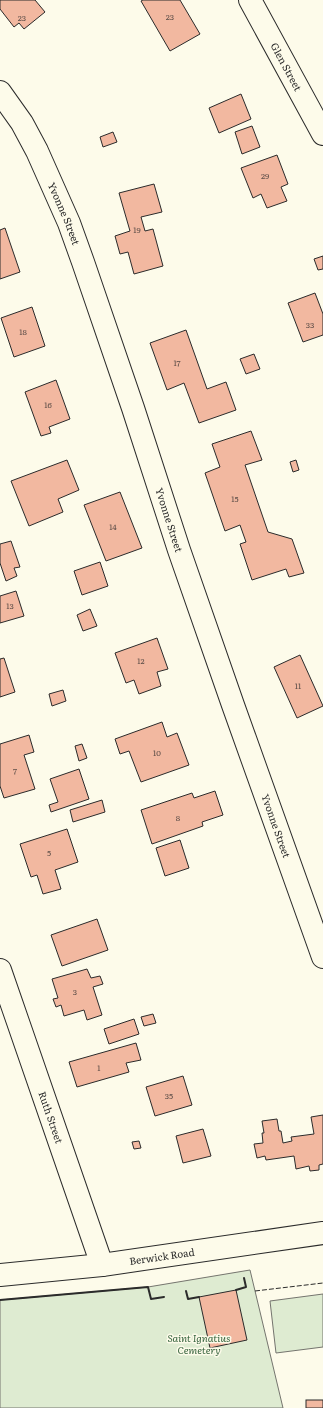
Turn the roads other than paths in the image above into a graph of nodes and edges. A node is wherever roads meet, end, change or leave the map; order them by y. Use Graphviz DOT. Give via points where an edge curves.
graph roads {
  1 [pos="250,0"];
  2 [pos="0,92"];
  3 [pos="323,134"];
  4 [pos="323,957"];
  5 [pos="0,970"];
  6 [pos="323,1233"];
  7 [pos="102,1265"];
  8 [pos="0,1275"];
  1 -- 3 [label="street, Glen Street"];
  2 -- 4 [label="street, Yvonne Street" via="22,123 37,151 76,242 179,550"];
  5 -- 7 [label="street, Ruth Street"];
  6 -- 7 [label="street, Berwick Road"];
  7 -- 8 [label="street, Berwick Road"];
}
